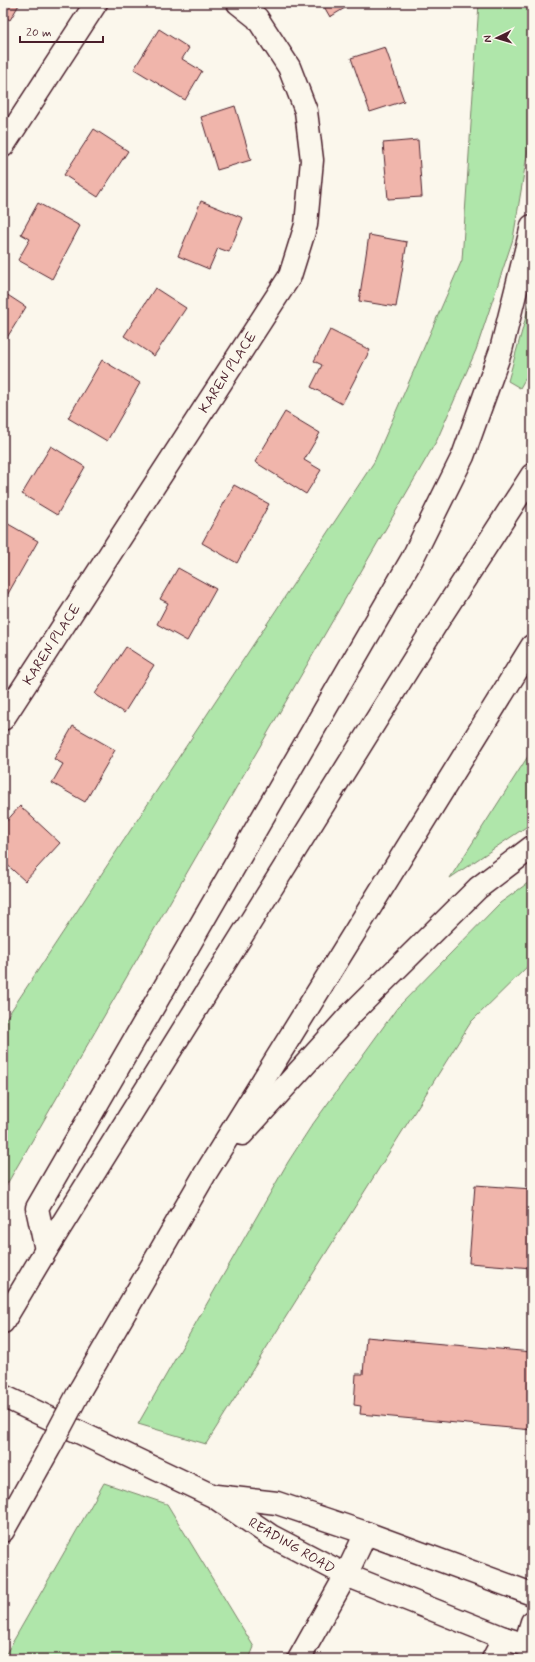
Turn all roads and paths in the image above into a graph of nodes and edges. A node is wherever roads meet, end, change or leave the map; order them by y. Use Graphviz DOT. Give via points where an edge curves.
graph roads {
  1 [pos="96,3"];
  2 [pos="238,3"];
  3 [pos="3,146"];
  4 [pos="532,226"];
  5 [pos="532,475"];
  6 [pos="532,646"];
  7 [pos="3,719"];
  8 [pos="532,847"];
  9 [pos="205,1174"];
  10 [pos="46,1250"];
  11 [pos="3,1322"];
  12 [pos="3,1396"];
  13 [pos="213,1496"];
  14 [pos="3,1531"];
  15 [pos="366,1533"];
  16 [pos="346,1575"];
  17 [pos="532,1594"];
  18 [pos="532,1622"];
  19 [pos="520,1643"];
  20 [pos="300,1659"];
  21 [pos="493,1659"];
  1 -- 3 [label="main road"];
  2 -- 7 [label="main road, KAREN PLACE" via="257,18 289,67 306,111 312,160 306,225 292,269"];
  4 -- 10 [label="main road" via="501,350 463,456 412,559 37,1208"];
  5 -- 10 [label="main road" via="441,616"];
  6 -- 9 [label="main road"];
  8 -- 9 [label="main road" via="478,888 351,1014"];
  9 -- 14 [label="main road, bridge" via="80,1390"];
  10 -- 11 [label="main road"];
  12 -- 13 [label="main road"];
  13 -- 15 [label="main road, READING ROAD" via="277,1503"];
  13 -- 16 [label="main road, READING ROAD" via="271,1536"];
  15 -- 16 [label="main road"];
  15 -- 17 [label="main road, READING ROAD"];
  16 -- 19 [label="main road, READING ROAD"];
  16 -- 20 [label="main road"];
  18 -- 19 [label="main road"];
  19 -- 21 [label="main road"];
}
